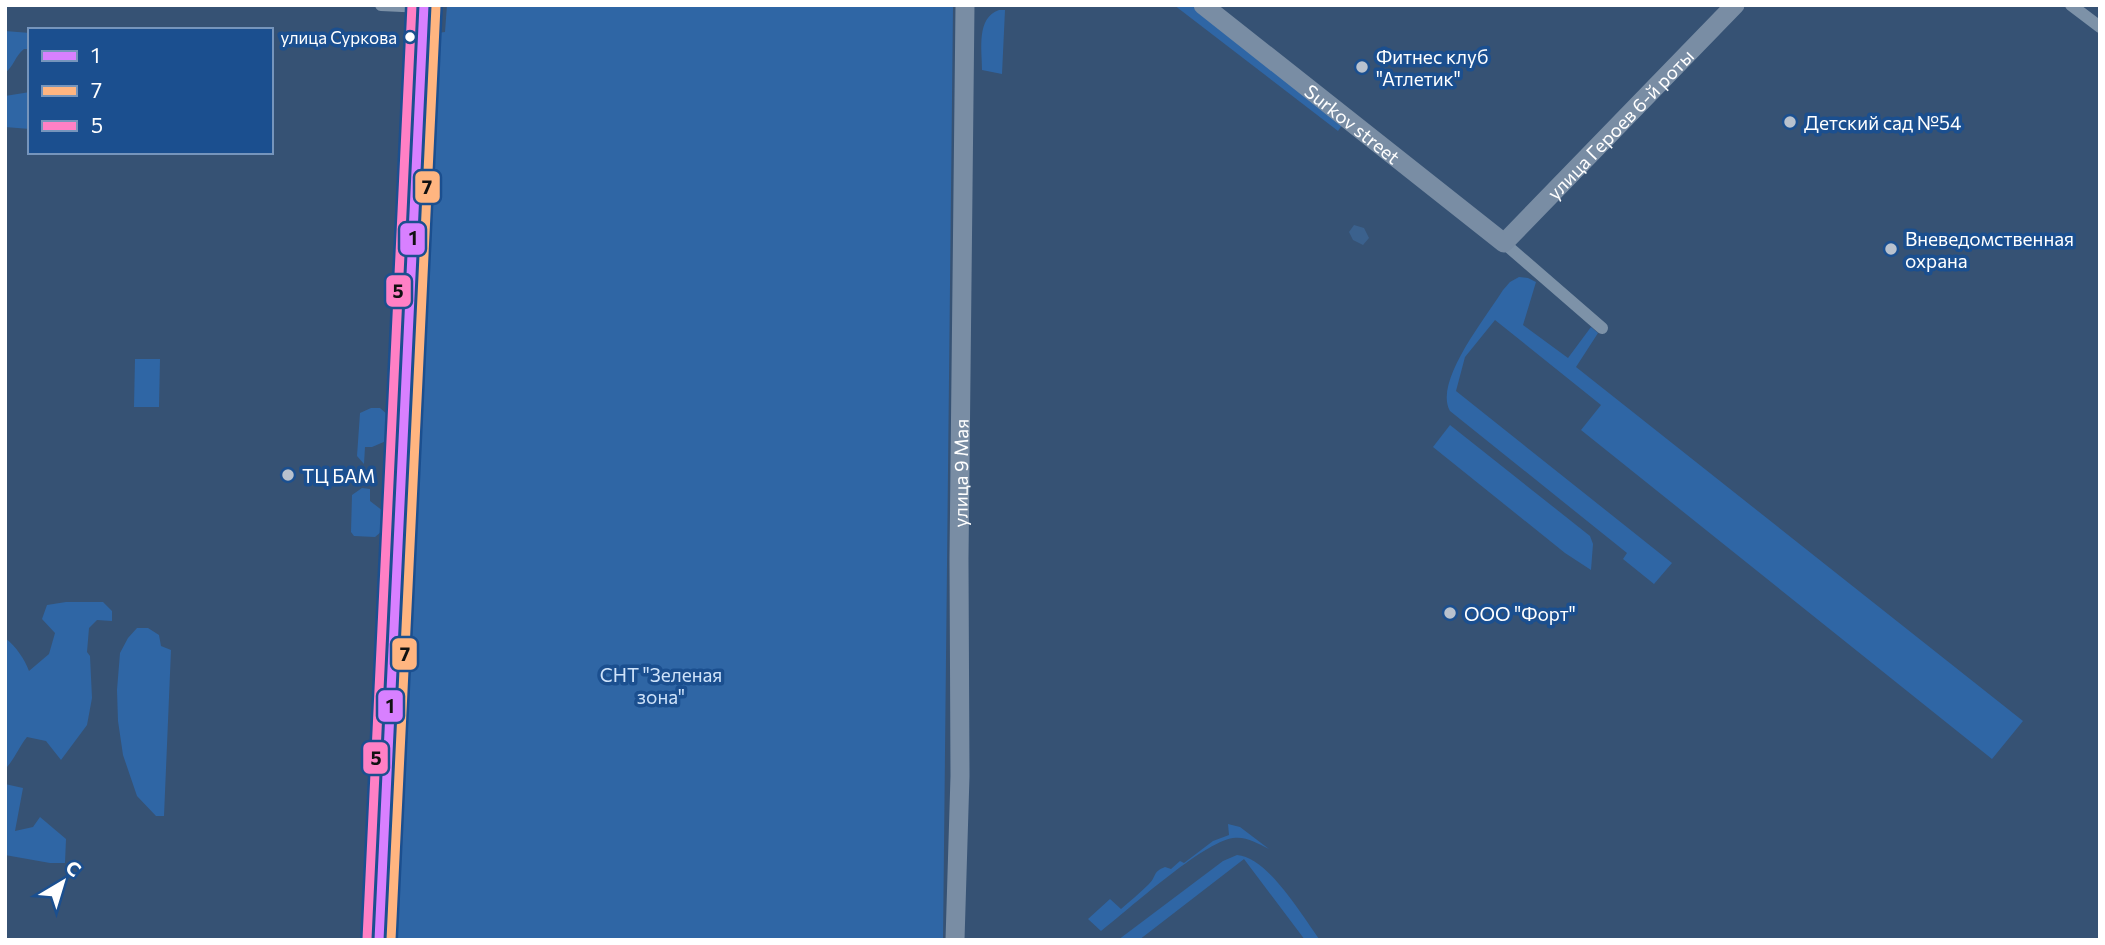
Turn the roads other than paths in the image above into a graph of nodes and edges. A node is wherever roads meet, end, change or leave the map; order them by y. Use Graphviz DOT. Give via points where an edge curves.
graph roads {
  1 [pos="381,5"];
  2 [pos="965,5"];
  3 [pos="1203,5"];
  4 [pos="1735,5"];
  5 [pos="2071,5"];
  6 [pos="424,6"];
  7 [pos="2100,27"];
  8 [pos="1504,243"];
  9 [pos="1602,328"];
  10 [pos="379,940"];
  11 [pos="955,940"];
  1 -- 6 [label="street"];
  2 -- 11 [label="street, улица 9 Мая"];
  3 -- 8 [label="street, Surkov street"];
  4 -- 8 [label="street, улица Героев 6-й роты"];
  5 -- 7 [label="street"];
  6 -- 10 [label="street"];
  8 -- 9 [label="street"];
}
